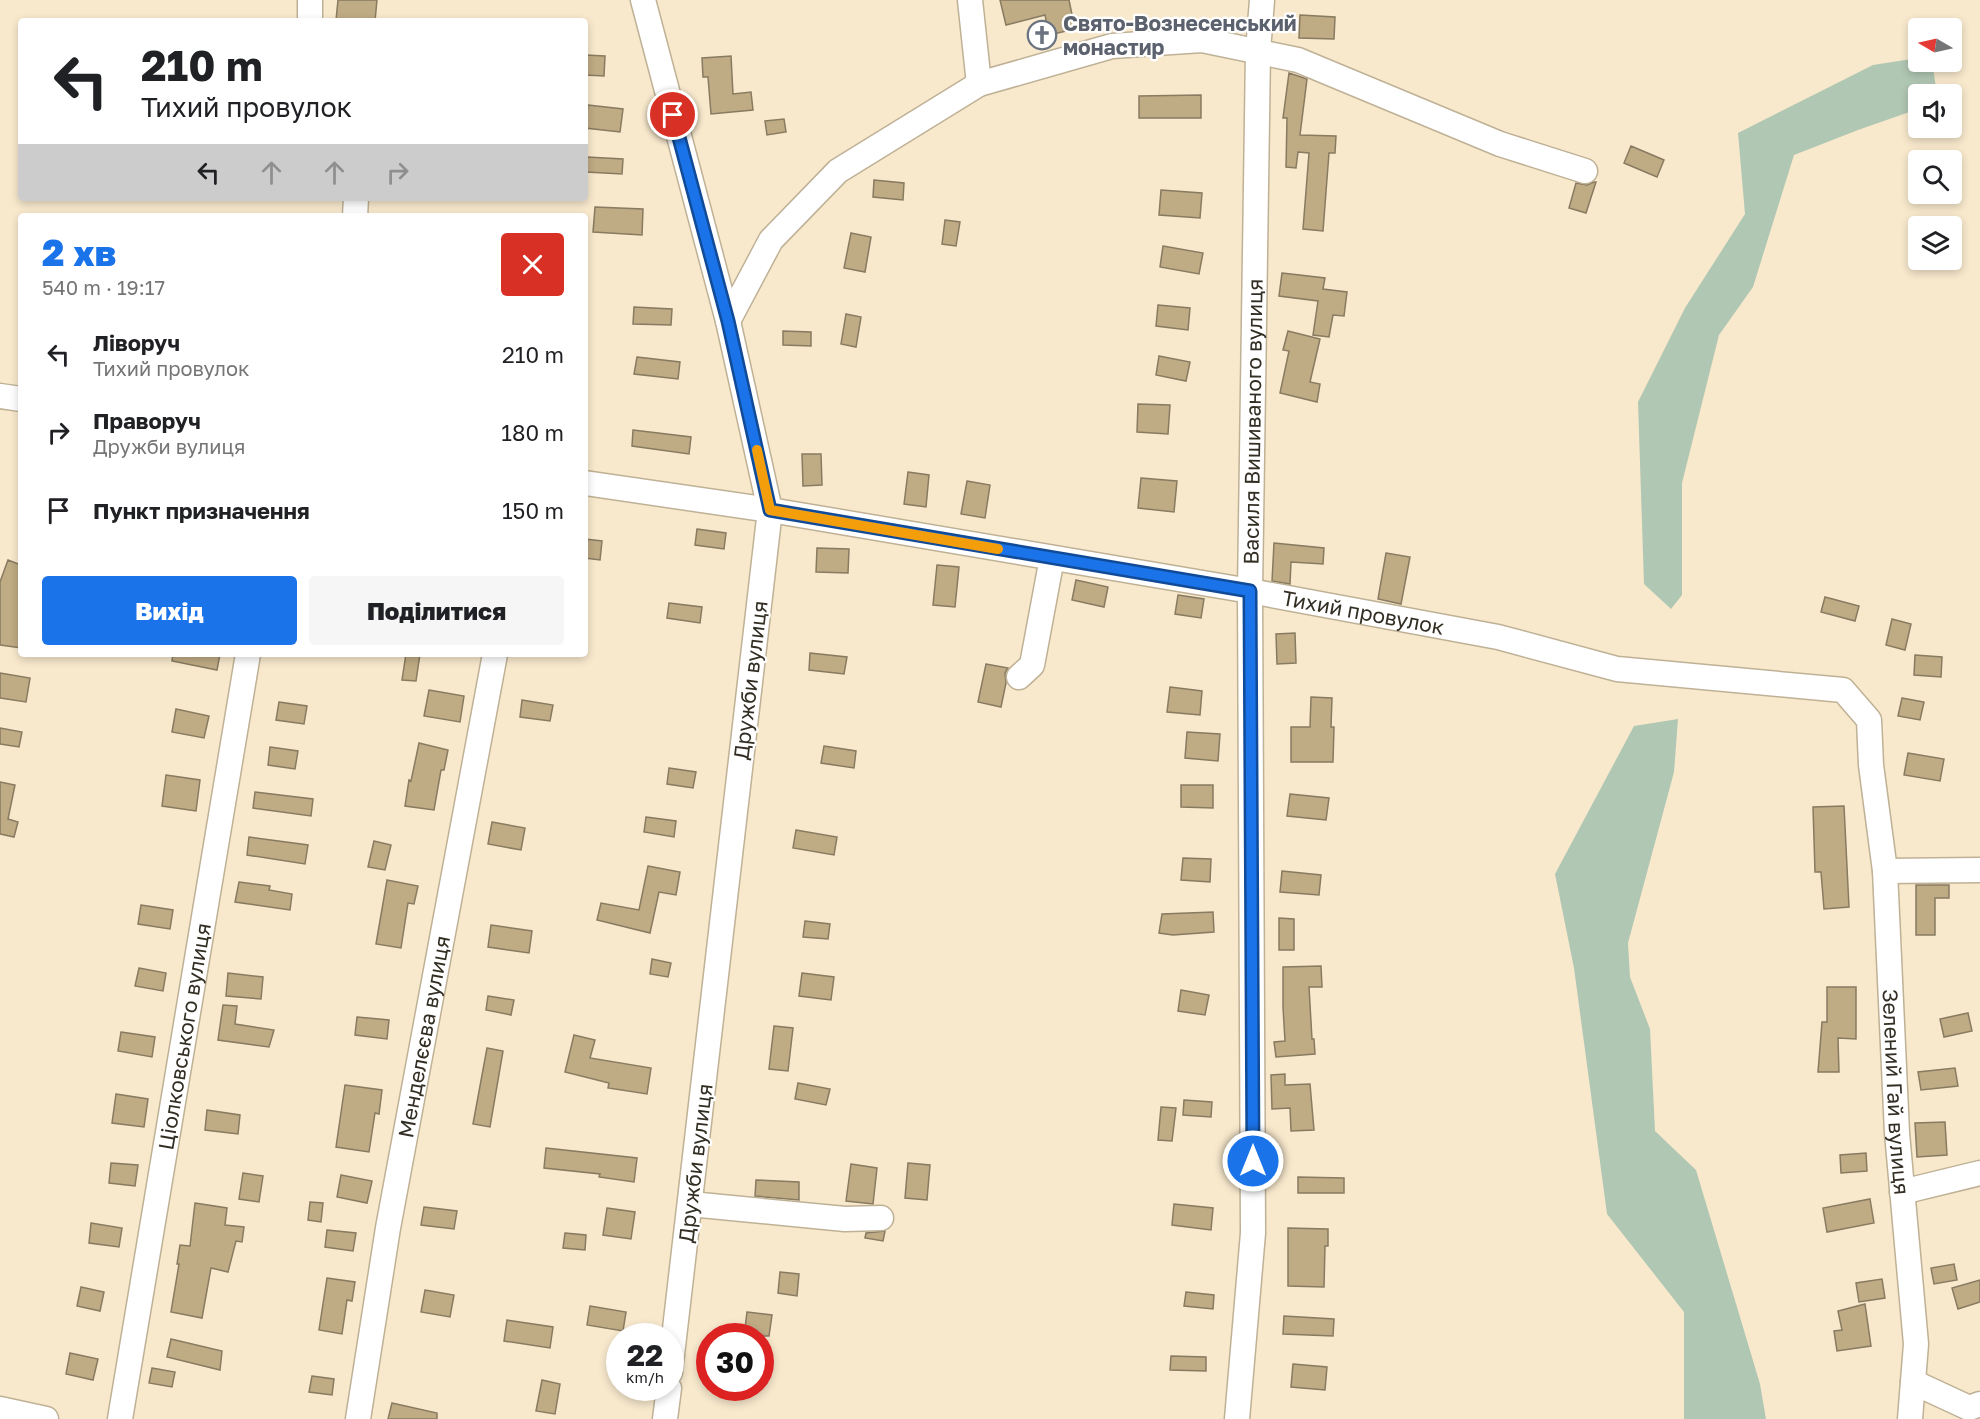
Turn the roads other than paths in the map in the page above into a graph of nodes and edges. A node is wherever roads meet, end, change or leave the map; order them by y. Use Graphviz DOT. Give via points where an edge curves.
graph roads {
  1 [pos="310,0"];
  2 [pos="643,0"];
  3 [pos="970,0"];
  4 [pos="1262,0"];
  5 [pos="310,18"];
  6 [pos="1258,51"];
  7 [pos="979,84"];
  8 [pos="1585,171"];
  9 [pos="728,321"];
  10 [pos="0,396"];
  11 [pos="18,399"];
  12 [pos="588,483"];
  13 [pos="770,510"];
  14 [pos="1052,558"];
  15 [pos="1250,591"];
  16 [pos="247,657"];
  17 [pos="494,657"];
  18 [pos="1019,677"];
  19 [pos="1871,765"];
  20 [pos="1980,870"];
  21 [pos="1885,871"];
  22 [pos="1980,1173"];
  23 [pos="1902,1192"];
  24 [pos="690,1204"];
  25 [pos="881,1218"];
  26 [pos="676,1323"];
  27 [pos="1913,1382"];
  28 [pos="667,1401"];
  29 [pos="1980,1404"];
  30 [pos="0,1409"];
  31 [pos="46,1419"];
  32 [pos="120,1419"];
  33 [pos="358,1419"];
  34 [pos="665,1419"];
  35 [pos="1237,1419"];
  36 [pos="1910,1419"];
  1 -- 5 [label="street"];
  2 -- 9 [label="street, Дружби вулиця"];
  3 -- 7 [label="street"];
  4 -- 6 [label="street, Василя Вишиваного вулиця"];
  6 -- 7 [label="street" via="1202,40 1112,46"];
  6 -- 8 [label="street" via="1298,60 1500,144"];
  6 -- 15 [label="street, Василя Вишиваного вулиця"];
  7 -- 9 [label="street" via="838,171 771,240"];
  9 -- 13 [label="street, Дружби вулиця"];
  10 -- 11 [label="street"];
  12 -- 13 [label="street, Тихий провулок"];
  13 -- 14 [label="street, Тихий провулок"];
  13 -- 24 [label="street, Дружби вулиця"];
  14 -- 15 [label="street, Тихий провулок"];
  14 -- 18 [label="street" via="1032,665"];
  15 -- 19 [label="street, Тихий провулок" via="1498,637 1617,669 1843,690 1869,720"];
  15 -- 35 [label="street, Василя Вишиваного вулиця" via="1253,1233"];
  16 -- 32 [label="street, Ціолковського вулиця"];
  17 -- 33 [label="street, Менделєєва вулиця" via="388,1228"];
  19 -- 21 [label="street, Зелений Гай вулиця"];
  20 -- 21 [label="street"];
  21 -- 23 [label="street, Зелений Гай вулиця"];
  22 -- 23 [label="street"];
  23 -- 27 [label="street, Зелений Гай вулиця" via="1916,1344"];
  24 -- 25 [label="street" via="845,1219"];
  24 -- 26 [label="street, Дружби вулиця"];
  27 -- 29 [label="street" via="1969,1408"];
  27 -- 36 [label="street, Зелений Гай вулиця"];
  28 -- 34 [label="street"];
  30 -- 31 [label="street"];
}
